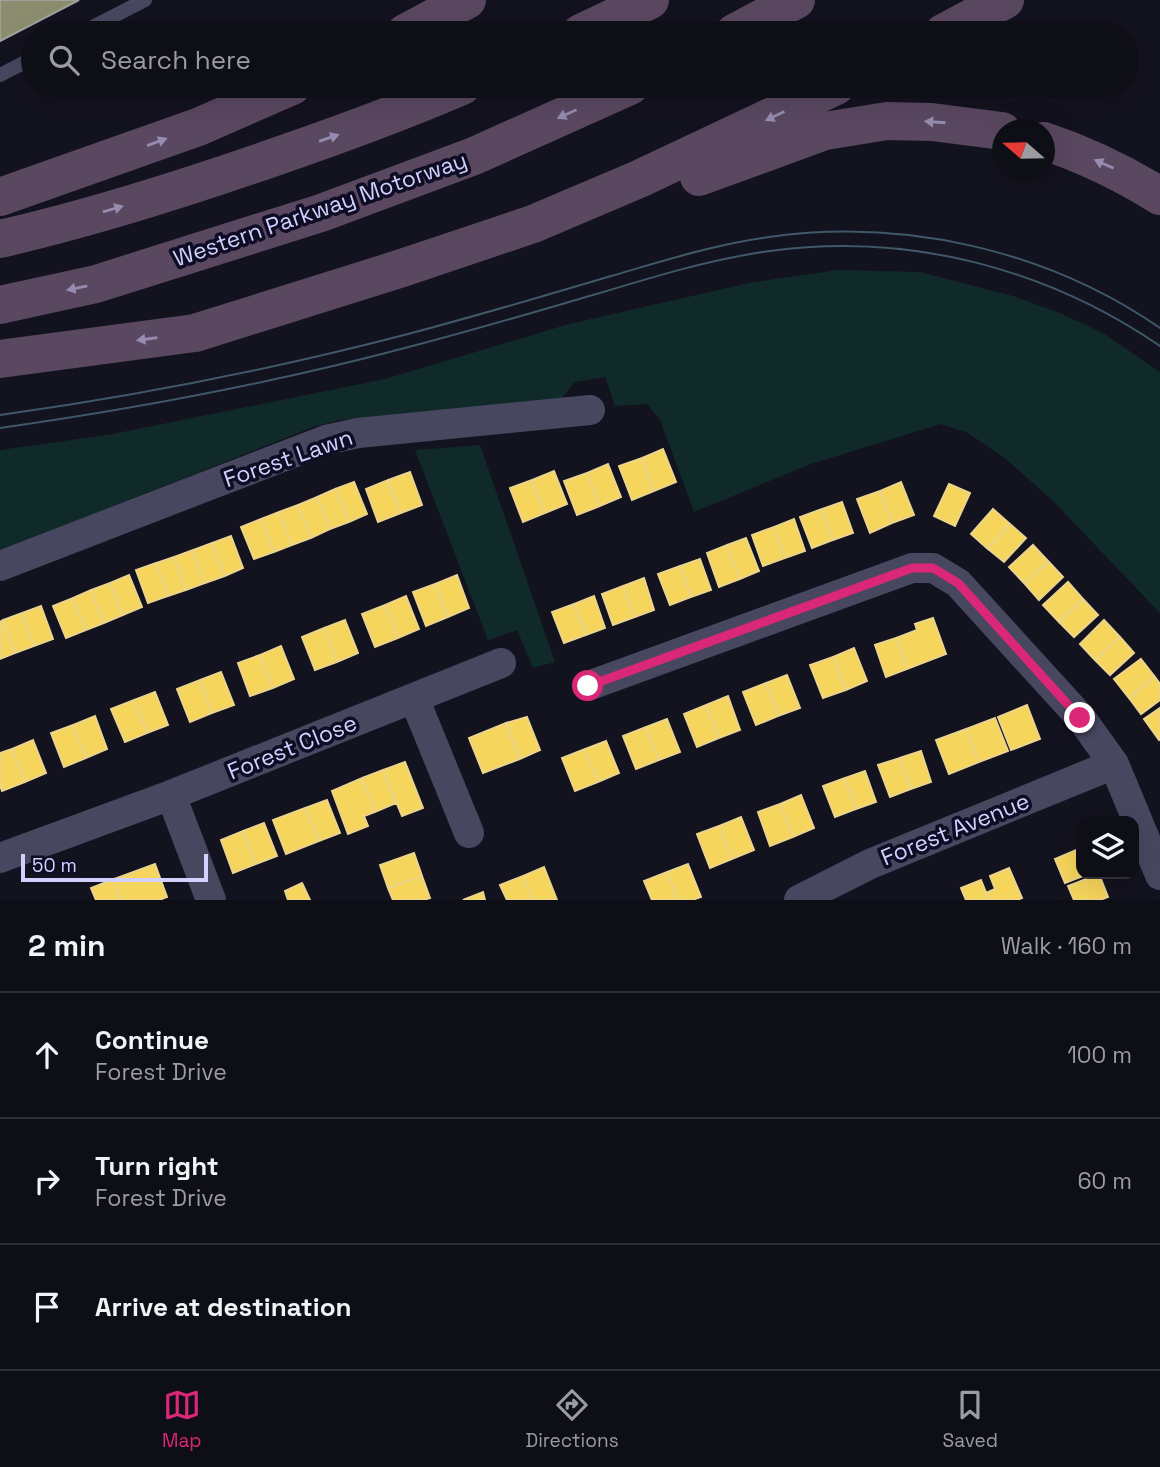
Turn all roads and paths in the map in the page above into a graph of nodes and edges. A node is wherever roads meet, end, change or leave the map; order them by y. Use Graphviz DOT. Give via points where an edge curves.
graph roads {
  1 [pos="145,0"];
  2 [pos="467,0"];
  3 [pos="650,0"];
  4 [pos="796,0"];
  5 [pos="1005,0"];
  6 [pos="104,21"];
  7 [pos="428,21"];
  8 [pos="606,21"];
  9 [pos="757,21"];
  10 [pos="966,21"];
  11 [pos="21,64"];
  12 [pos="0,75"];
  13 [pos="264,98"];
  14 [pos="435,98"];
  15 [pos="603,98"];
  16 [pos="811,98"];
  17 [pos="992,130"];
  18 [pos="1055,145"];
  19 [pos="1160,196"];
  20 [pos="0,197"];
  21 [pos="0,239"];
  22 [pos="0,305"];
  23 [pos="195,333"];
  24 [pos="0,359"];
  25 [pos="590,410"];
  26 [pos="0,566"];
  27 [pos="501,663"];
  28 [pos="588,686"];
  29 [pos="414,698"];
  30 [pos="1114,764"];
  31 [pos="170,795"];
  32 [pos="469,833"];
  33 [pos="0,858"];
  34 [pos="1160,875"];
  35 [pos="211,900"];
  36 [pos="799,900"];
  1 -- 6 [label="lane"];
  2 -- 7 [label="highway"];
  3 -- 8 [label="highway"];
  4 -- 9 [label="highway"];
  5 -- 10 [label="highway"];
  11 -- 12 [label="lane"];
  20 -- 13 [label="highway, one-way" via="198,127"];
  21 -- 14 [label="highway, one-way" via="197,184"];
  15 -- 22 [label="highway, Western Parkway Motorway, one-way" via="474,156 321,213 96,284"];
  16 -- 23 [label="highway, one-way" via="533,224"];
  17 -- 23 [label="highway, one-way" via="887,121 825,131 392,287"];
  19 -- 18 [label="highway, one-way" via="1120,172"];
  23 -- 24 [label="highway, one-way"];
  25 -- 26 [label="street, Forest Lawn" via="326,440"];
  27 -- 29 [label="street, Forest Close"];
  28 -- 30 [label="street" via="912,568 933,568 958,583 986,613 1080,718"];
  29 -- 31 [label="street, Forest Close"];
  29 -- 32 [label="street"];
  30 -- 34 [label="street"];
  30 -- 36 [label="street, Forest Avenue" via="870,864"];
  31 -- 33 [label="street, Forest Close"];
  31 -- 35 [label="street"];
}
